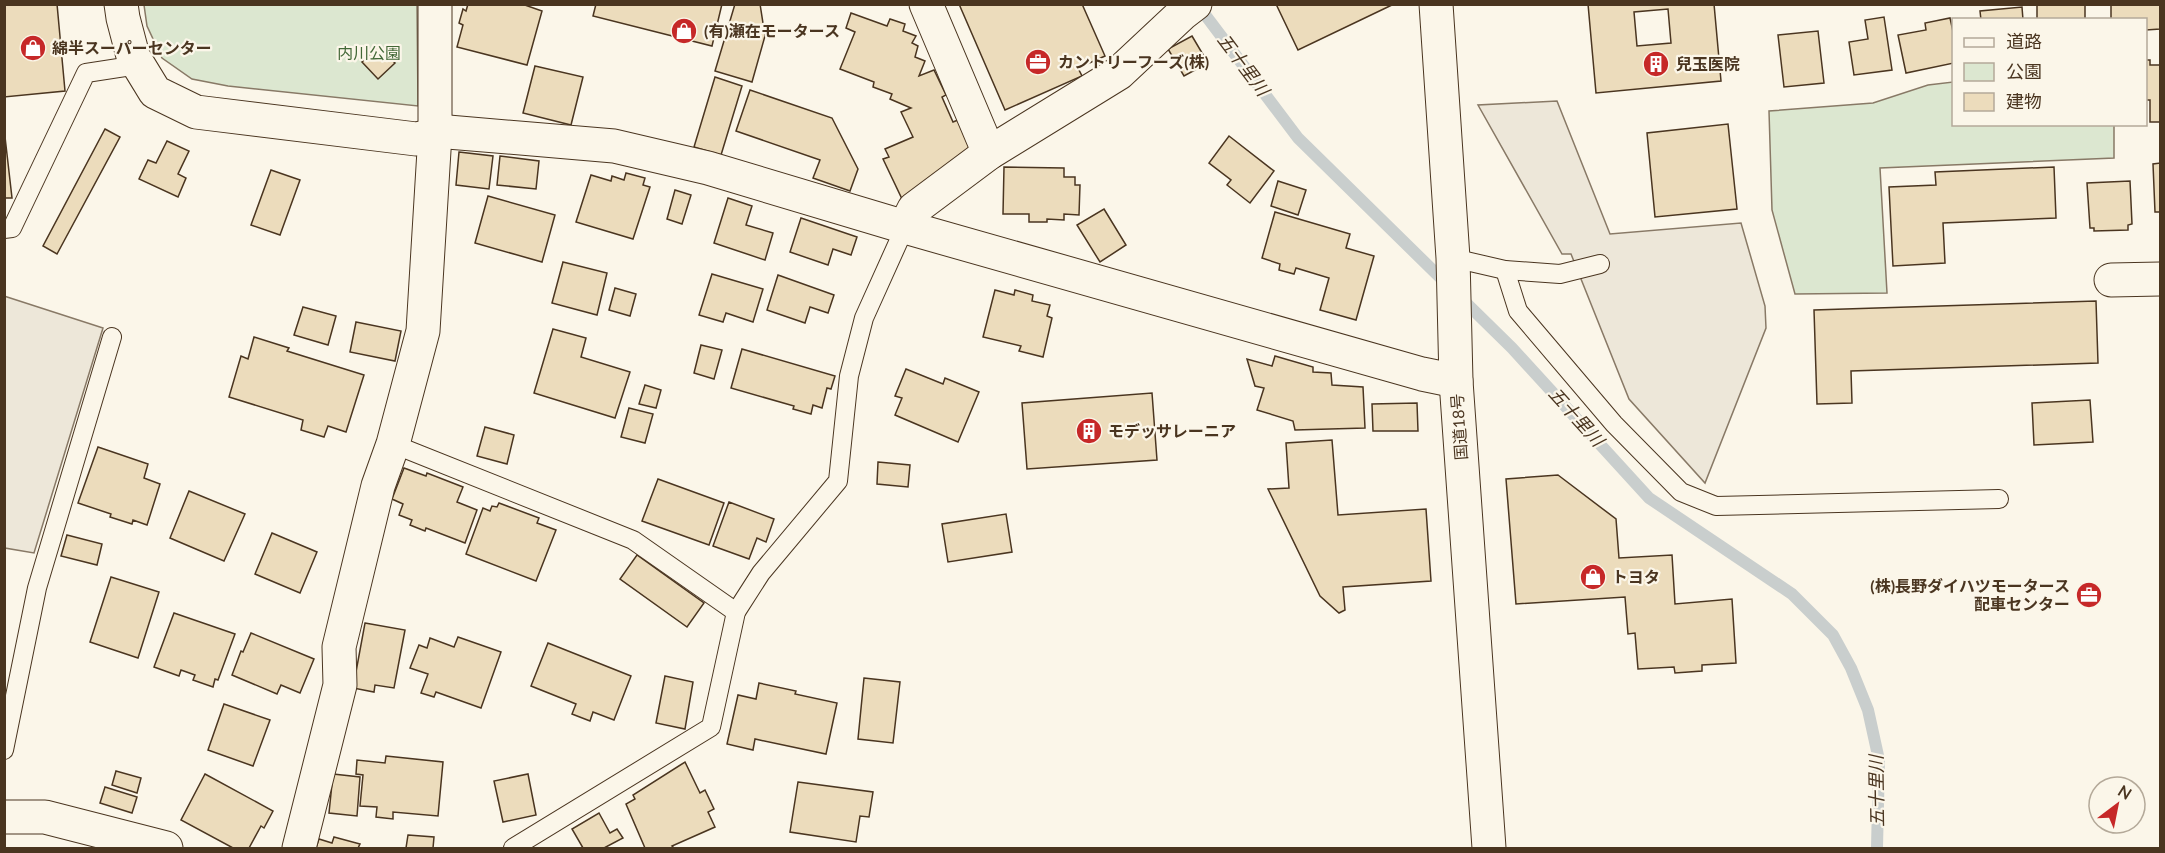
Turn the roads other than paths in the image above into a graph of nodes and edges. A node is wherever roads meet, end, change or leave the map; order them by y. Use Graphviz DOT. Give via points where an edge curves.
graph roads {
  1 [pos="121,4"];
  2 [pos="435,4"];
  3 [pos="926,4"];
  4 [pos="1436,4"];
  5 [pos="1188,9"];
  6 [pos="138,65"];
  7 [pos="435,134"];
  8 [pos="989,153"];
  9 [pos="904,227"];
  10 [pos="4,229"];
  11 [pos="1454,258"];
  12 [pos="1600,264"];
  13 [pos="1505,270"];
  14 [pos="2160,279"];
  15 [pos="2111,280"];
  16 [pos="112,337"];
  17 [pos="1456,381"];
  18 [pos="393,444"];
  19 [pos="1999,499"];
  20 [pos="736,612"];
  21 [pos="4,750"];
  22 [pos="4,817"];
  23 [pos="166,849"];
  24 [pos="299,849"];
  25 [pos="513,849"];
  26 [pos="1489,849"];
  1 -- 6 [label="main road"];
  2 -- 7 [label="main road"];
  3 -- 8 [label="main road"];
  4 -- 11 [label="main road, 国道18号"];
  5 -- 8 [label="main road" via="1119,72"];
  6 -- 7 [label="main road" via="155,92 196,112 416,139"];
  6 -- 10 [label="lane" via="86,73 12,228"];
  7 -- 9 [label="main road" via="614,147 708,168"];
  7 -- 18 [label="main road" via="423,331"];
  8 -- 9 [label="main road" via="914,209"];
  9 -- 17 [label="main road"];
  9 -- 20 [label="lane" via="864,318 849,376 838,481 761,573"];
  11 -- 13 [label="lane"];
  11 -- 17 [label="main road, 国道18号"];
  12 -- 13 [label="lane" via="1560,274"];
  13 -- 19 [label="lane" via="1518,311 1614,424 1681,492 1716,506"];
  14 -- 15 [label="main road"];
  16 -- 21 [label="lane" via="37,588"];
  17 -- 26 [label="main road, 国道18号"];
  18 -- 20 [label="lane" via="633,540"];
  18 -- 24 [label="main road" via="378,486 339,646 340,685"];
  20 -- 25 [label="lane" via="711,727"];
  22 -- 23 [label="main road" via="45,817"];
}
